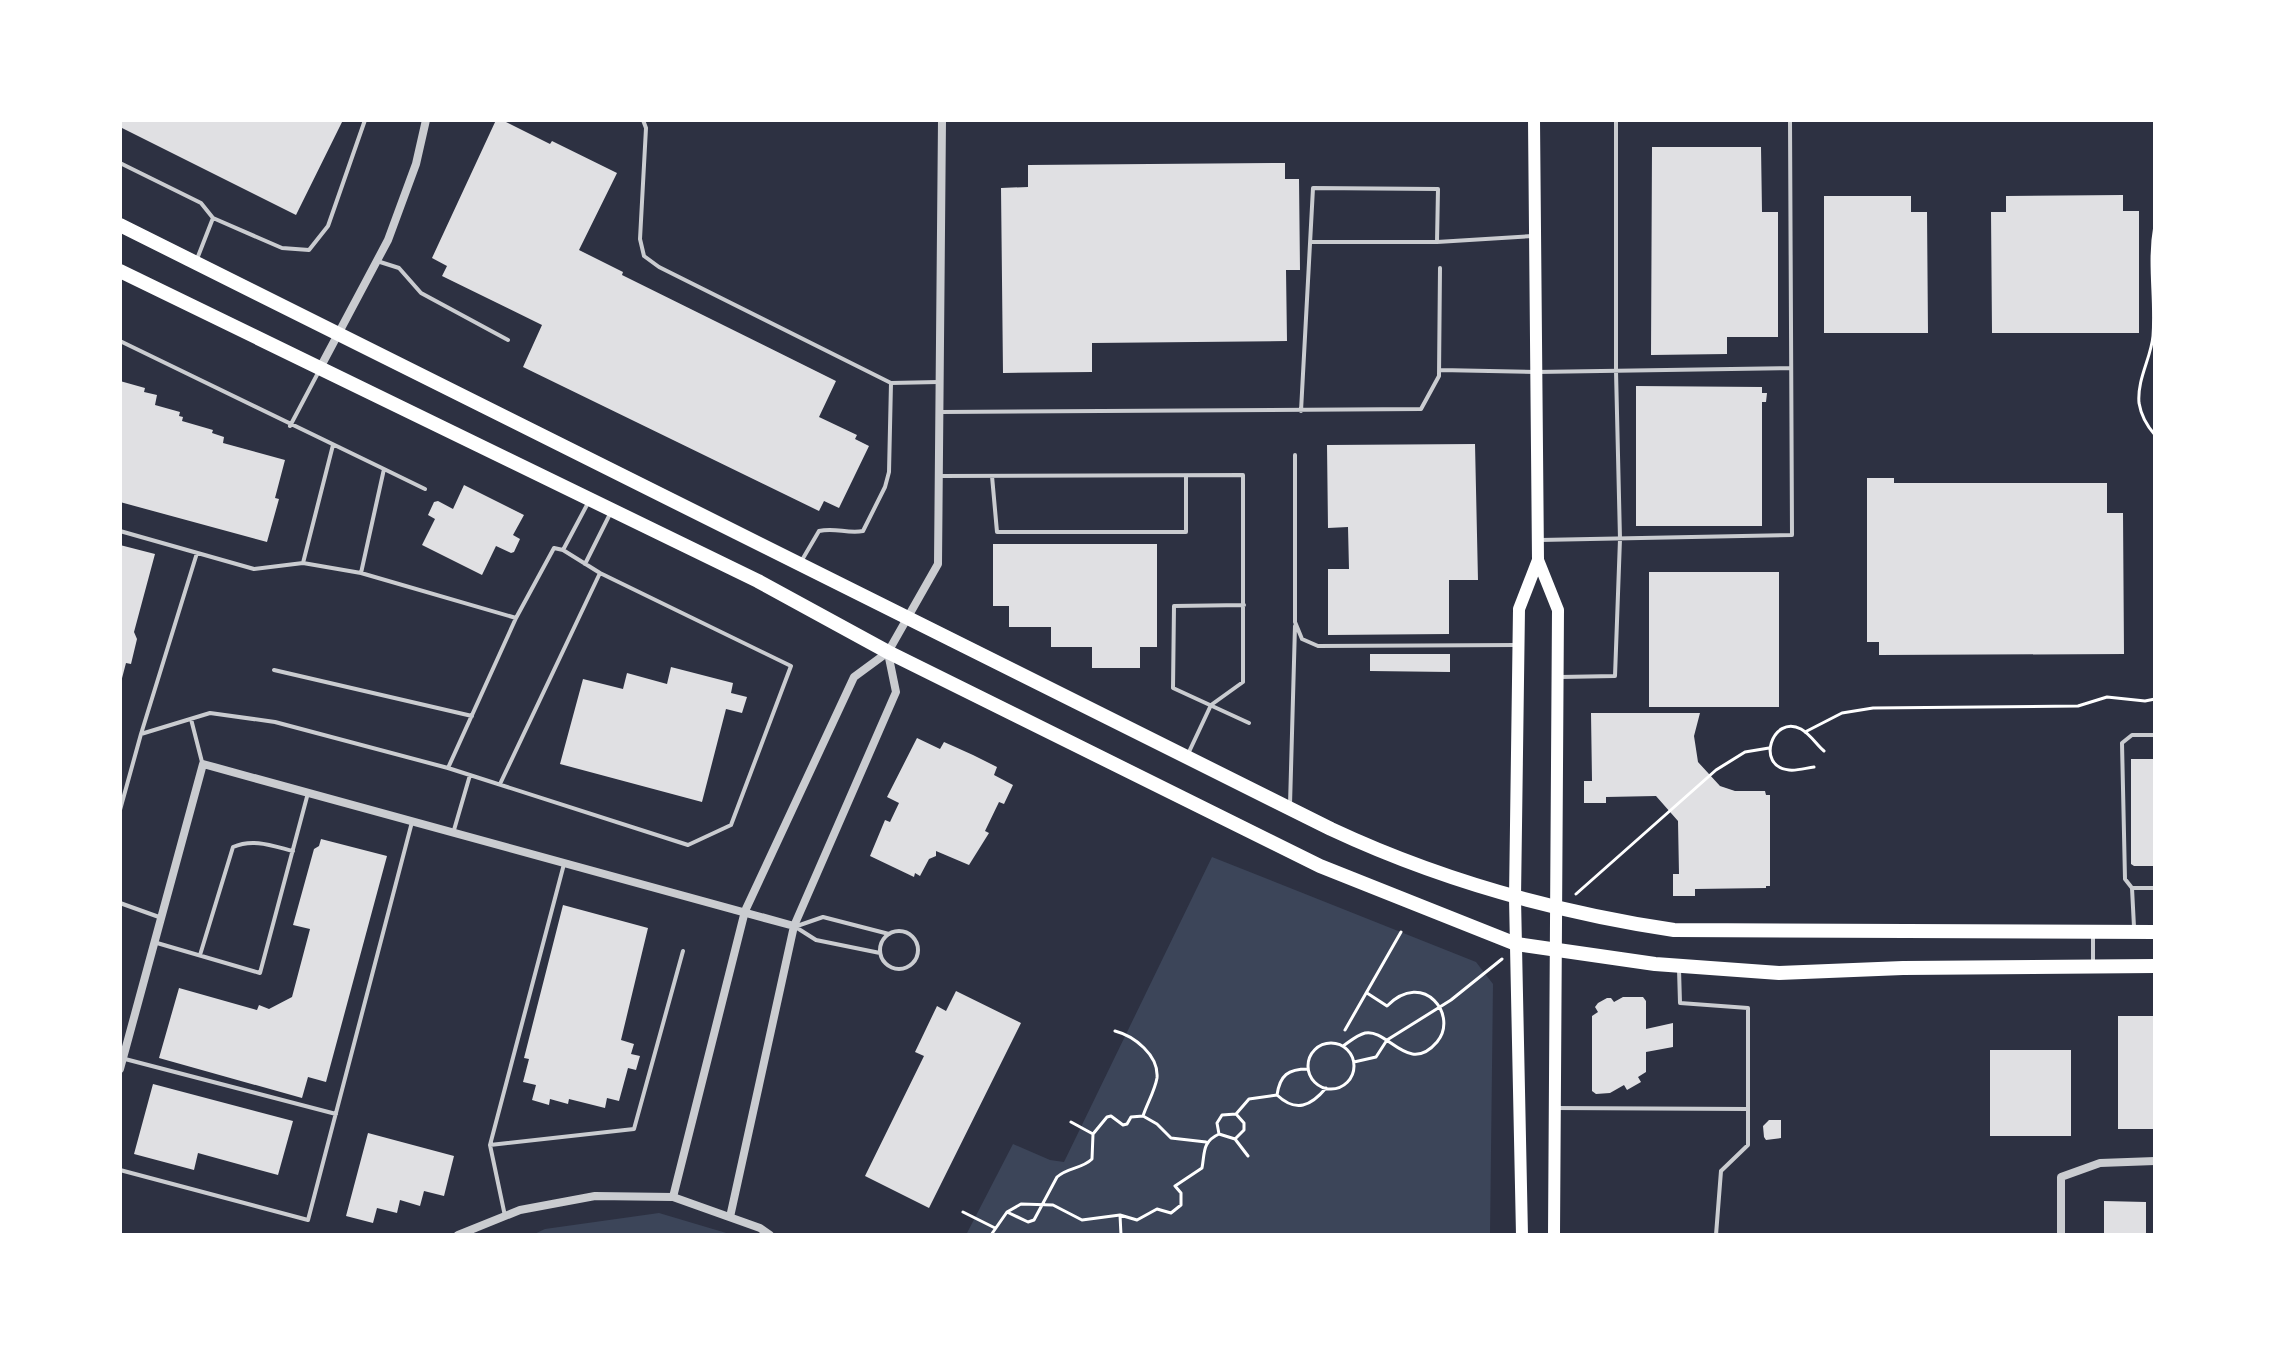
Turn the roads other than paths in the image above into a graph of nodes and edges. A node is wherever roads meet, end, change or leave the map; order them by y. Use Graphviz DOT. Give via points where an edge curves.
graph roads {
  1 [pos="365,120"];
  2 [pos="426,120"];
  3 [pos="643,120"];
  4 [pos="942,120"];
  5 [pos="1534,120"];
  6 [pos="1616,120"];
  7 [pos="1790,120"];
  8 [pos="120,163"];
  9 [pos="213,218"];
  10 [pos="120,225"];
  11 [pos="1535,236"];
  12 [pos="1311,242"];
  13 [pos="1437,242"];
  14 [pos="377,261"];
  15 [pos="196,263"];
  16 [pos="1440,268"];
  17 [pos="120,271"];
  18 [pos="338,334"];
  19 [pos="508,340"];
  20 [pos="120,341"];
  21 [pos="320,368"];
  22 [pos="1791,368"];
  23 [pos="1440,370"];
  24 [pos="1616,371"];
  25 [pos="1536,372"];
  26 [pos="939,382"];
  27 [pos="891,383"];
  28 [pos="1301,411"];
  29 [pos="939,412"];
  30 [pos="290,426"];
  31 [pos="333,444"];
  32 [pos="1295,455"];
  33 [pos="384,469"];
  34 [pos="938,476"];
  35 [pos="992,476"];
  36 [pos="1186,476"];
  37 [pos="425,489"];
  38 [pos="590,499"];
  39 [pos="612,510"];
  40 [pos="120,531"];
  41 [pos="1620,539"];
  42 [pos="1538,540"];
  43 [pos="563,550"];
  44 [pos="197,553"];
  45 [pos="1538,560"];
  46 [pos="303,563"];
  47 [pos="585,564"];
  48 [pos="799,565"];
  49 [pos="361,573"];
  50 [pos="600,573"];
  51 [pos="1244,605"];
  52 [pos="1295,617"];
  53 [pos="516,618"];
  54 [pos="906,618"];
  55 [pos="1518,645"];
  56 [pos="888,652"];
  57 [pos="274,670"];
  58 [pos="1557,677"];
  59 [pos="1211,705"];
  60 [pos="472,716"];
  61 [pos="191,719"];
  62 [pos="1249,723"];
  63 [pos="141,734"];
  64 [pos="2155,735"];
  65 [pos="1187,756"];
  66 [pos="203,764"];
  67 [pos="448,768"];
  68 [pos="470,775"];
  69 [pos="500,785"];
  70 [pos="308,793"];
  71 [pos="1290,808"];
  72 [pos="120,810"];
  73 [pos="412,821"];
  74 [pos="453,832"];
  75 [pos="293,851"];
  76 [pos="564,862"];
  77 [pos="2132,888"];
  78 [pos="2155,888"];
  79 [pos="1515,898"];
  80 [pos="120,903"];
  81 [pos="1556,907"];
  82 [pos="745,911"];
  83 [pos="161,917"];
  84 [pos="794,926"];
  85 [pos="2093,932"];
  86 [pos="2134,932"];
  87 [pos="2155,932"];
  88 [pos="889,934"];
  89 [pos="154,942"];
  90 [pos="1516,944"];
  91 [pos="1556,950"];
  92 [pos="683,951"];
  93 [pos="880,953"];
  94 [pos="200,955"];
  95 [pos="2155,966"];
  96 [pos="1679,967"];
  97 [pos="2093,967"];
  98 [pos="123,1058"];
  99 [pos="120,1069"];
  100 [pos="1555,1108"];
  101 [pos="1748,1109"];
  102 [pos="336,1114"];
  103 [pos="490,1145"];
  104 [pos="2155,1161"];
  105 [pos="120,1170"];
  106 [pos="673,1197"];
  107 [pos="505,1216"];
  108 [pos="730,1217"];
  109 [pos="458,1235"];
  110 [pos="770,1235"];
  111 [pos="1522,1235"];
  112 [pos="1554,1235"];
  113 [pos="1716,1235"];
  114 [pos="2061,1235"];
  1 -- 9 [label="lane" via="328,226 309,250 282,248"];
  2 -- 14 [label="street" via="416,164"];
  3 -- 27 [label="lane" via="644,256"];
  4 -- 26 [label="street"];
  5 -- 11 [label="main road"];
  6 -- 24 [label="lane"];
  7 -- 22 [label="lane"];
  8 -- 9 [label="lane" via="201,203"];
  9 -- 15 [label="lane"];
  10 -- 15 [label="main road"];
  11 -- 13 [label="lane"];
  11 -- 25 [label="main road"];
  12 -- 13 [label="lane"];
  12 -- 13 [label="lane" via="1313,188 1438,189"];
  12 -- 28 [label="lane"];
  14 -- 18 [label="street"];
  14 -- 19 [label="lane" via="399,268 421,293"];
  15 -- 18 [label="main road"];
  16 -- 23 [label="lane"];
  17 -- 21 [label="main road"];
  18 -- 21 [label="street"];
  18 -- 48 [label="main road"];
  20 -- 30 [label="lane"];
  21 -- 30 [label="lane"];
  21 -- 38 [label="main road"];
  22 -- 24 [label="lane"];
  22 -- 41 [label="lane" via="1792,535"];
  23 -- 25 [label="lane"];
  23 -- 28 [label="lane" via="1421,409"];
  24 -- 25 [label="lane"];
  24 -- 41 [label="lane"];
  25 -- 42 [label="main road"];
  26 -- 27 [label="lane"];
  26 -- 29 [label="street"];
  27 -- 48 [label="lane" via="889,472 863,531 819,531"];
  28 -- 29 [label="lane"];
  29 -- 34 [label="street"];
  30 -- 31 [label="lane"];
  31 -- 33 [label="lane"];
  31 -- 46 [label="lane"];
  32 -- 52 [label="lane"];
  33 -- 37 [label="lane"];
  33 -- 49 [label="lane"];
  34 -- 35 [label="lane"];
  34 -- 54 [label="street" via="938,564"];
  35 -- 36 [label="lane"];
  35 -- 36 [label="lane" via="997,532 1186,532"];
  36 -- 51 [label="lane" via="1243,475"];
  38 -- 39 [label="main road"];
  38 -- 43 [label="lane"];
  39 -- 47 [label="lane"];
  39 -- 56 [label="main road"];
  40 -- 44 [label="lane"];
  41 -- 42 [label="lane"];
  41 -- 58 [label="lane" via="1615,676"];
  42 -- 45 [label="main road"];
  43 -- 47 [label="lane"];
  43 -- 53 [label="lane" via="554,548"];
  44 -- 46 [label="lane" via="254,569"];
  44 -- 63 [label="lane"];
  45 -- 55 [label="main road" via="1519,609"];
  45 -- 58 [label="main road" via="1558,610"];
  46 -- 49 [label="lane"];
  47 -- 50 [label="lane"];
  48 -- 54 [label="main road"];
  49 -- 53 [label="lane"];
  50 -- 69 [label="lane"];
  50 -- 69 [label="lane" via="791,666 731,825 688,845"];
  51 -- 59 [label="lane" via="1243,682"];
  51 -- 59 [label="lane" via="1174,606 1173,688"];
  52 -- 55 [label="lane" via="1302,639 1318,646"];
  52 -- 71 [label="lane"];
  53 -- 60 [label="lane"];
  54 -- 56 [label="street"];
  54 -- 65 [label="main road"];
  55 -- 79 [label="main road"];
  56 -- 82 [label="street" via="854,677"];
  56 -- 84 [label="street" via="896,692"];
  56 -- 90 [label="main road" via="1320,866"];
  57 -- 60 [label="lane"];
  58 -- 81 [label="main road"];
  59 -- 62 [label="lane"];
  59 -- 65 [label="lane"];
  60 -- 67 [label="lane"];
  61 -- 63 [label="lane"];
  61 -- 66 [label="lane"];
  61 -- 67 [label="lane" via="210,713 275,722"];
  63 -- 72 [label="lane"];
  64 -- 77 [label="lane" via="2132,735 2122,743 2125,879"];
  65 -- 71 [label="main road"];
  66 -- 70 [label="street"];
  66 -- 83 [label="street"];
  67 -- 68 [label="lane"];
  68 -- 69 [label="lane"];
  68 -- 74 [label="lane"];
  70 -- 73 [label="street"];
  70 -- 75 [label="lane"];
  71 -- 79 [label="main road" via="1388,856"];
  73 -- 74 [label="street"];
  73 -- 102 [label="lane"];
  74 -- 76 [label="street"];
  75 -- 94 [label="lane" via="263,843 233,847"];
  75 -- 94 [label="lane" via="260,973"];
  76 -- 82 [label="street"];
  76 -- 103 [label="lane"];
  77 -- 78 [label="lane"];
  77 -- 86 [label="lane"];
  79 -- 81 [label="main road"];
  79 -- 90 [label="main road"];
  80 -- 83 [label="lane"];
  81 -- 85 [label="main road" via="1674,930"];
  81 -- 91 [label="main road"];
  82 -- 84 [label="street"];
  82 -- 106 [label="street"];
  83 -- 89 [label="street"];
  84 -- 88 [label="lane" via="823,917"];
  84 -- 93 [label="lane" via="816,940"];
  84 -- 108 [label="street"];
  85 -- 86 [label="main road"];
  85 -- 97 [label="lane"];
  86 -- 87 [label="main road"];
  88 -- 93 [label="lane"];
  88 -- 93 [label="lane" via="910,935 918,955 909,967 894,969"];
  89 -- 94 [label="lane"];
  89 -- 98 [label="street"];
  90 -- 91 [label="main road"];
  90 -- 111 [label="main road"];
  91 -- 96 [label="main road"];
  91 -- 100 [label="main road"];
  92 -- 103 [label="lane" via="634,1129"];
  95 -- 97 [label="main road"];
  96 -- 97 [label="main road" via="1779,973"];
  96 -- 101 [label="lane" via="1680,1003 1748,1008"];
  98 -- 99 [label="street"];
  98 -- 102 [label="lane"];
  100 -- 101 [label="lane"];
  100 -- 112 [label="main road"];
  101 -- 113 [label="lane" via="1748,1145 1721,1171"];
  102 -- 105 [label="lane" via="308,1220"];
  103 -- 107 [label="lane"];
  104 -- 114 [label="street" via="2100,1163 2061,1177"];
  106 -- 107 [label="street" via="595,1196"];
  106 -- 108 [label="street"];
  107 -- 109 [label="street"];
  108 -- 110 [label="street"];
}
